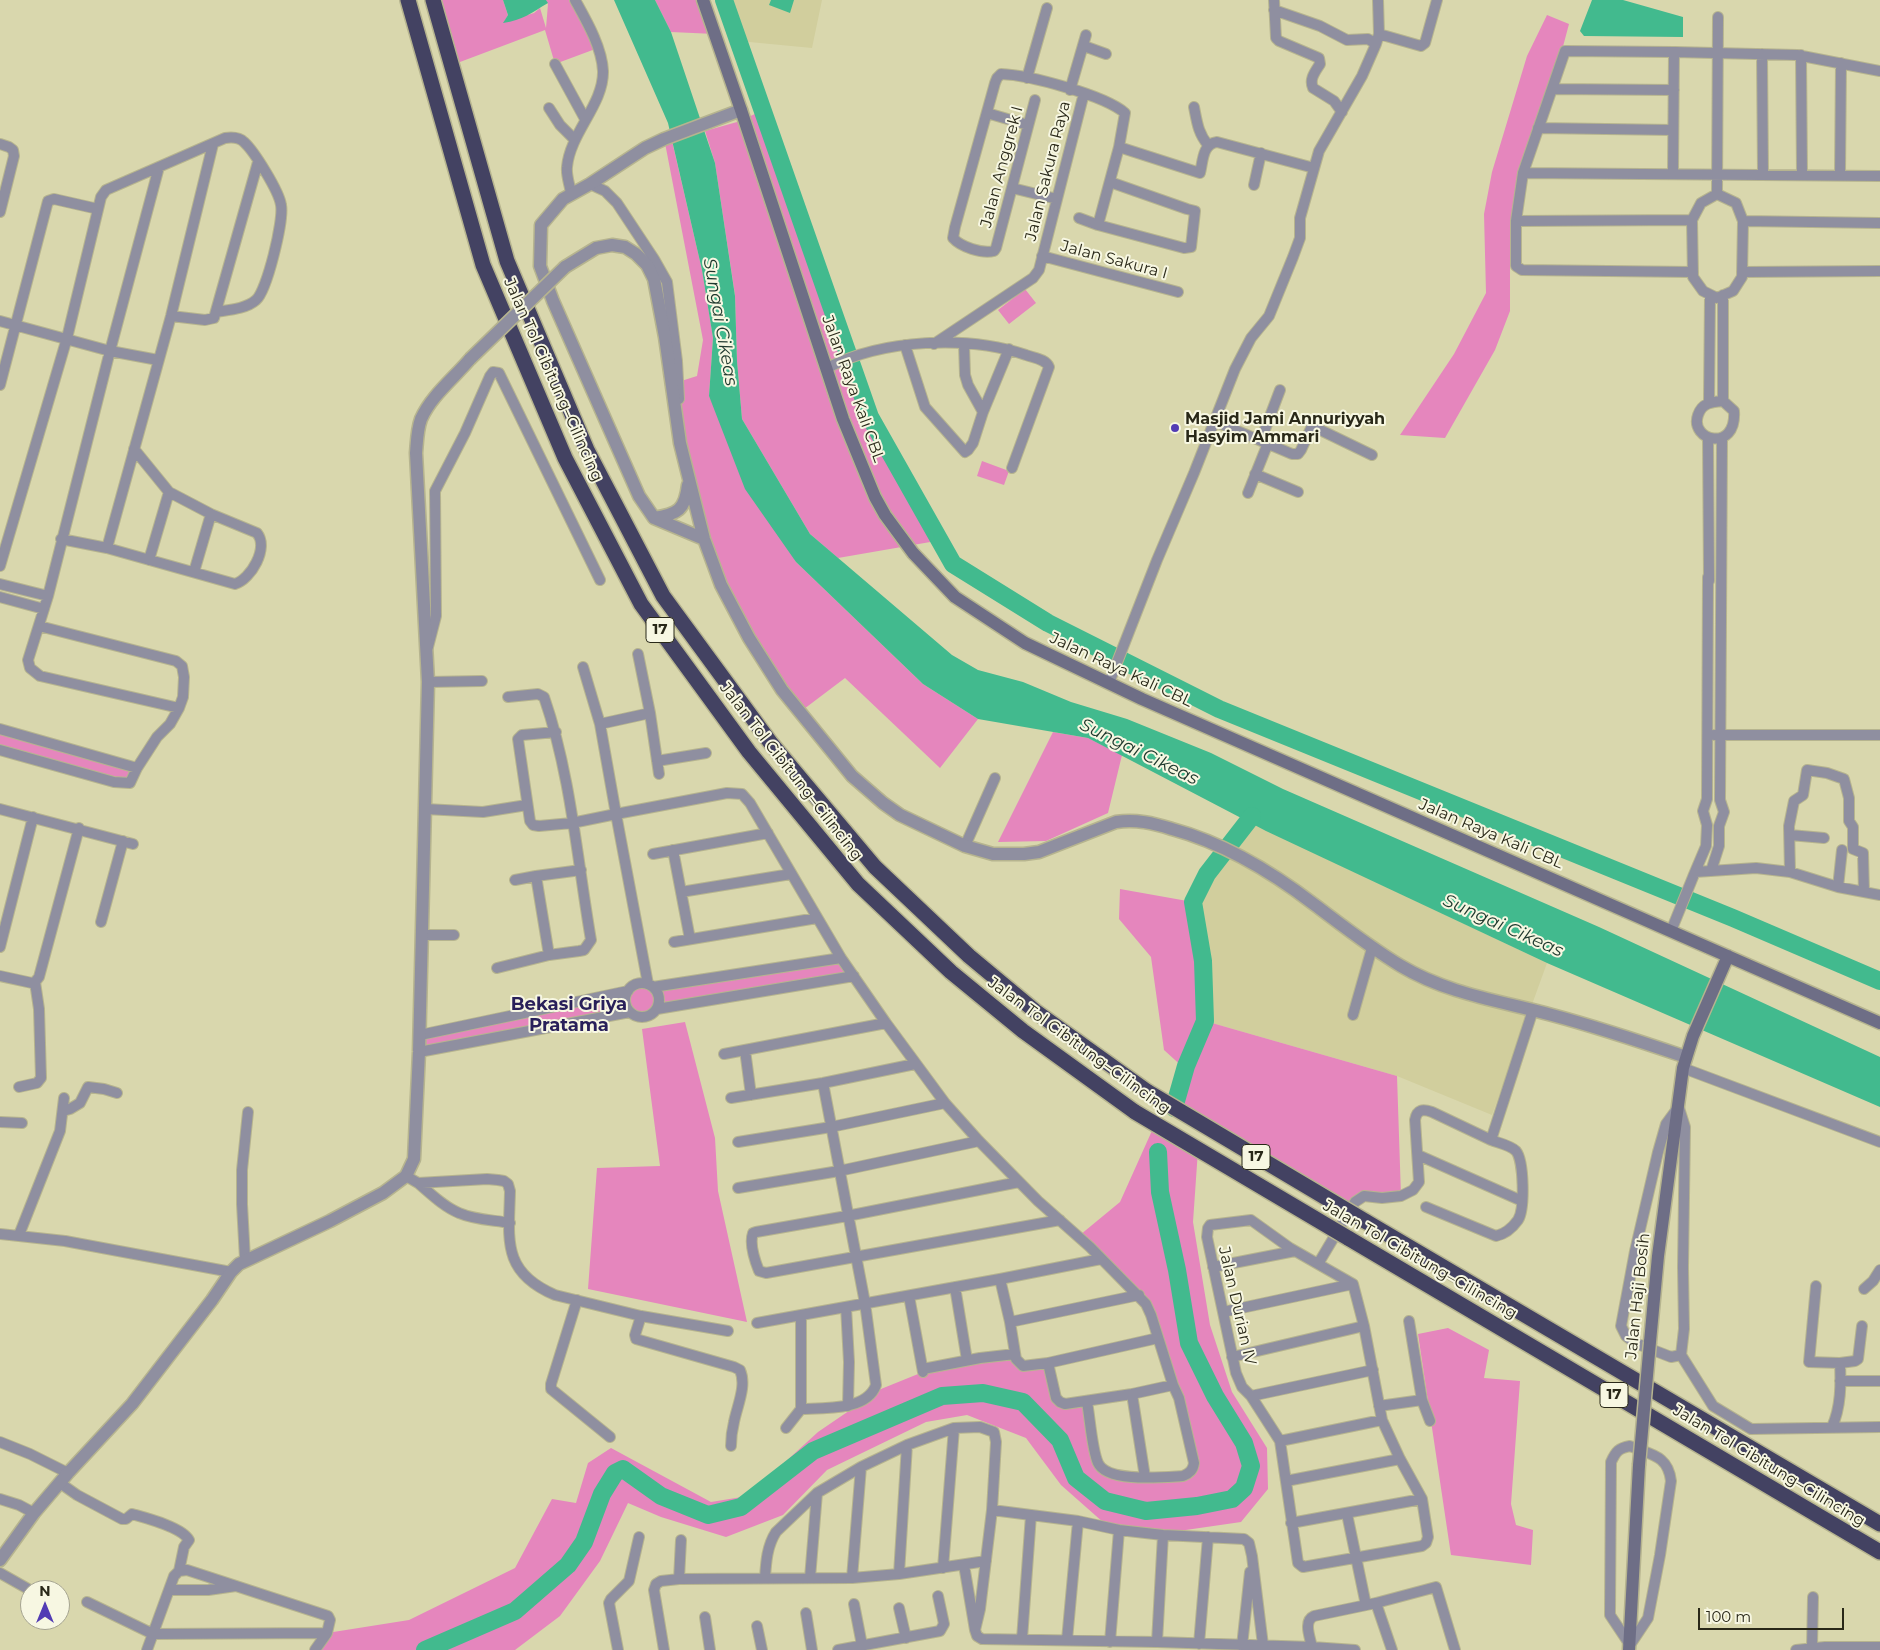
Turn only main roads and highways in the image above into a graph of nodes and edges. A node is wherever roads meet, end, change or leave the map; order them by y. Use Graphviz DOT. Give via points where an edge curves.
graph roads {
  1 [pos="408,0"];
  2 [pos="433,0"];
  3 [pos="703,0"];
  4 [pos="1728,956"];
  5 [pos="1880,1023"];
  6 [pos="1880,1524"];
  7 [pos="1880,1552"];
  8 [pos="1629,1647"];
  1 -- 7 [label="highway, Jalan Tol Cibitung–Cilincing / 17, bridge" via="483,265 565,458 641,604 749,752 858,884 958,978 1022,1031 1135,1112"];
  2 -- 6 [label="highway, Jalan Tol Cibitung–Cilincing / 17, bridge" via="507,261 587,450 663,596 770,742 875,867 969,956 1021,999 1148,1092"];
  3 -- 4 [label="main road, Jalan Raya Kali CBL" via="843,419 875,497 924,566 955,597 1002,629 1109,683"];
  4 -- 5 [label="main road, Jalan Raya Kali CBL"];
  4 -- 8 [label="main road, Jalan Haji Bosih, bridge" via="1684,1062 1658,1256 1639,1465"];
}
